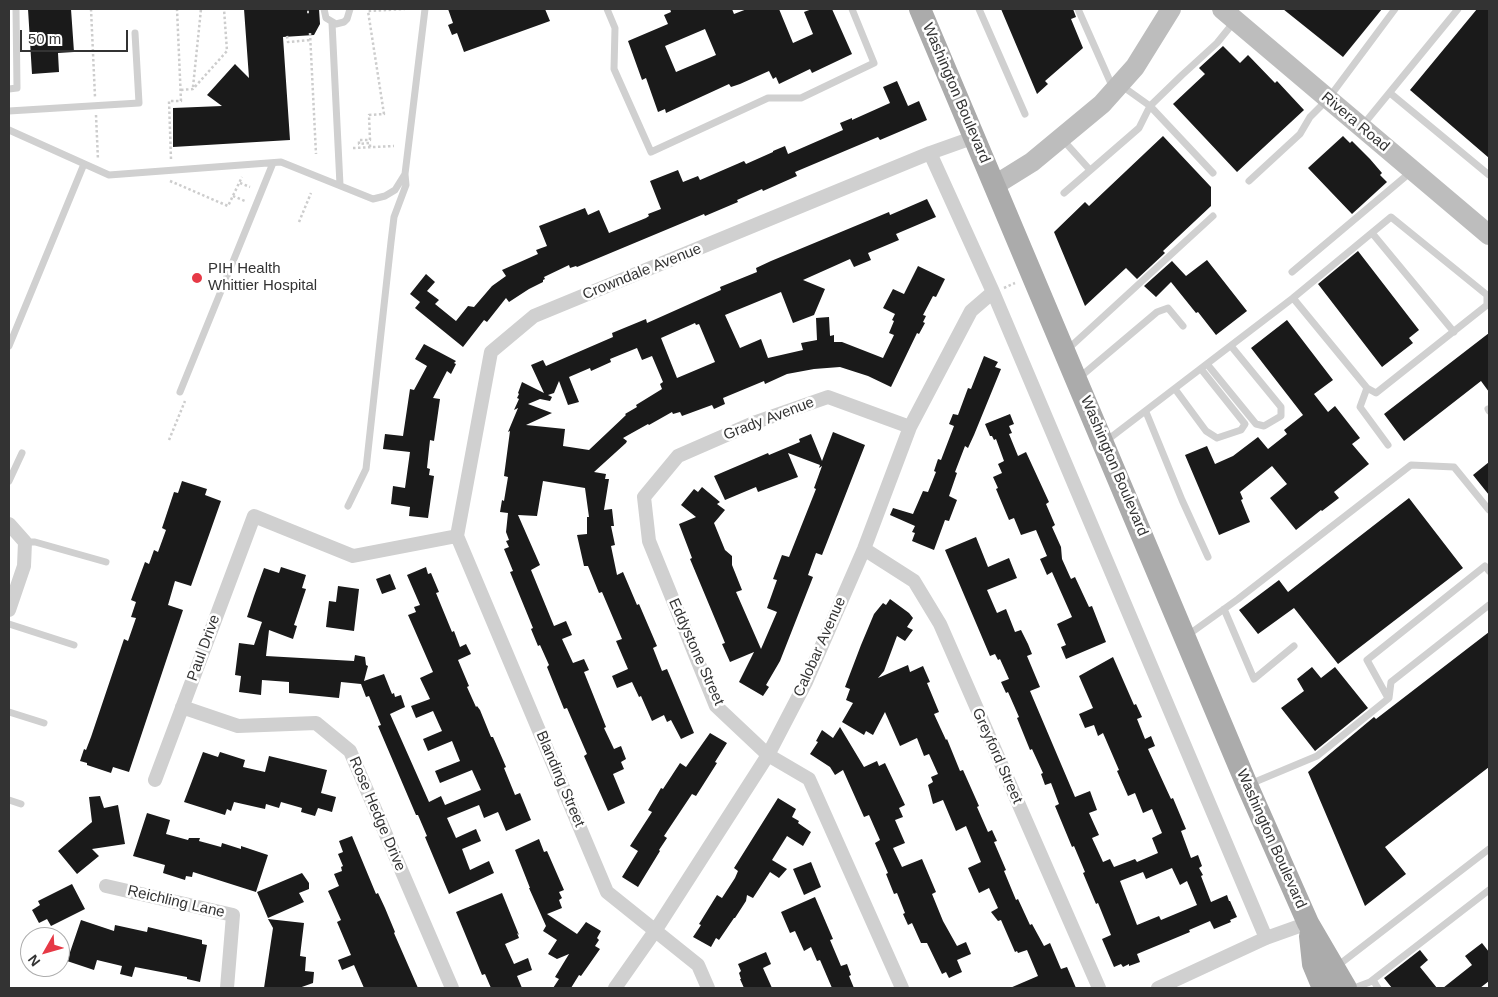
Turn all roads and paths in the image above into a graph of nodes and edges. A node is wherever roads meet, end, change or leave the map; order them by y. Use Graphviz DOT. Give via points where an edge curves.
graph roads {
  1 [pos="16,9"];
  2 [pos="91,9"];
  3 [pos="177,9"];
  4 [pos="201,9"];
  5 [pos="224,9"];
  6 [pos="324,9"];
  7 [pos="350,9"];
  8 [pos="405,9"];
  9 [pos="425,9"];
  10 [pos="607,9"];
  11 [pos="852,9"];
  12 [pos="920,9"];
  13 [pos="979,9"];
  14 [pos="1078,9"];
  15 [pos="1395,9"];
  16 [pos="1458,9"];
  17 [pos="1168,10"];
  18 [pos="1229,14"];
  19 [pos="332,23"];
  20 [pos="134,33"];
  21 [pos="310,33"];
  22 [pos="287,36"];
  23 [pos="311,40"];
  24 [pos="1117,87"];
  25 [pos="9,89"];
  26 [pos="193,89"];
  27 [pos="181,90"];
  28 [pos="1390,93"];
  29 [pos="95,94"];
  30 [pos="1328,99"];
  31 [pos="1150,106"];
  32 [pos="9,111"];
  33 [pos="1025,114"];
  34 [pos="96,116"];
  35 [pos="1362,128"];
  36 [pos="9,130"];
  37 [pos="974,137"];
  38 [pos="1061,138"];
  39 [pos="394,146"];
  40 [pos="370,147"];
  41 [pos="353,148"];
  42 [pos="930,153"];
  43 [pos="316,154"];
  44 [pos="171,159"];
  45 [pos="98,161"];
  46 [pos="273,163"];
  47 [pos="84,164"];
  48 [pos="1090,170"];
  49 [pos="1412,171"];
  50 [pos="405,174"];
  51 [pos="1213,174"];
  52 [pos="1489,175"];
  53 [pos="242,177"];
  54 [pos="170,181"];
  55 [pos="1249,181"];
  56 [pos="239,183"];
  57 [pos="340,185"];
  58 [pos="995,185"];
  59 [pos="250,187"];
  60 [pos="311,193"];
  61 [pos="1064,193"];
  62 [pos="233,196"];
  63 [pos="245,201"];
  64 [pos="1213,216"];
  65 [pos="299,222"];
  66 [pos="1372,233"];
  67 [pos="1489,235"];
  68 [pos="1292,272"];
  69 [pos="1034,276"];
  70 [pos="994,292"];
  71 [pos="1294,298"];
  72 [pos="1183,326"];
  73 [pos="1454,332"];
  74 [pos="9,346"];
  75 [pos="1231,346"];
  76 [pos="1066,351"];
  77 [pos="1208,364"];
  78 [pos="1201,369"];
  79 [pos="1077,379"];
  80 [pos="1367,388"];
  81 [pos="1175,389"];
  82 [pos="180,392"];
  83 [pos="1146,412"];
  84 [pos="910,427"];
  85 [pos="1104,442"];
  86 [pos="1388,445"];
  87 [pos="22,453"];
  88 [pos="9,481"];
  89 [pos="644,497"];
  90 [pos="348,506"];
  91 [pos="1489,510"];
  92 [pos="9,524"];
  93 [pos="457,536"];
  94 [pos="25,542"];
  95 [pos="864,550"];
  96 [pos="1208,557"];
  97 [pos="106,562"];
  98 [pos="1489,571"];
  99 [pos="1489,605"];
  100 [pos="1224,609"];
  101 [pos="9,610"];
  102 [pos="9,624"];
  103 [pos="1185,637"];
  104 [pos="74,645"];
  105 [pos="1294,646"];
  106 [pos="1389,698"];
  107 [pos="182,707"];
  108 [pos="9,712"];
  109 [pos="44,723"];
  110 [pos="768,755"];
  111 [pos="155,780"];
  112 [pos="1247,785"];
  113 [pos="9,800"];
  114 [pos="20,804"];
  115 [pos="1489,849"];
  116 [pos="106,886"];
  117 [pos="1489,890"];
  118 [pos="1308,923"];
  119 [pos="655,931"];
  120 [pos="1266,938"];
  121 [pos="1328,979"];
  122 [pos="1372,980"];
  123 [pos="226,988"];
  124 [pos="452,988"];
  125 [pos="615,988"];
  126 [pos="708,988"];
  127 [pos="902,988"];
  128 [pos="1099,988"];
  129 [pos="1158,988"];
  130 [pos="1346,988"];
  131 [pos="1354,988"];
  132 [pos="1378,988"];
  1 -- 25 [label="lane" via="18,88"];
  2 -- 29 [label="path"];
  3 -- 27 [label="path"];
  4 -- 26 [label="path"];
  5 -- 26 [label="path" via="227,51"];
  6 -- 19 [label="lane" via="326,18"];
  7 -- 19 [label="lane" via="344,22"];
  8 -- 40 [label="path" via="368,11 384,114 369,115 370,140 359,140 359,144 370,142"];
  9 -- 50 [label="lane"];
  10 -- 11 [label="lane" via="614,28 614,69 651,152 768,98 801,98 874,62"];
  12 -- 37 [label="main road, Washington Boulevard"];
  13 -- 33 [label="lane"];
  14 -- 24 [label="lane"];
  15 -- 30 [label="lane"];
  16 -- 28 [label="lane"];
  17 -- 24 [label="street" via="1135,67"];
  18 -- 30 [label="street, Rivera Road"];
  18 -- 31 [label="lane" via="1217,43"];
  19 -- 57 [label="lane"];
  20 -- 32 [label="lane" via="139,103"];
  21 -- 23 [label="path"];
  22 -- 23 [label="path" via="288,42"];
  23 -- 43 [label="path"];
  24 -- 31 [label="lane"];
  24 -- 38 [label="street"];
  26 -- 27 [label="path"];
  27 -- 44 [label="path" via="181,101 169,101"];
  28 -- 35 [label="lane"];
  28 -- 52 [label="lane"];
  30 -- 35 [label="street, Rivera Road"];
  30 -- 55 [label="lane" via="1310,117 1300,134"];
  31 -- 48 [label="lane" via="1139,128"];
  31 -- 51 [label="lane"];
  34 -- 45 [label="path"];
  35 -- 49 [label="street, Rivera Road"];
  36 -- 47 [label="lane"];
  37 -- 42 [label="street, Crowndale Avenue"];
  37 -- 58 [label="main road, Washington Boulevard"];
  38 -- 48 [label="lane"];
  38 -- 58 [label="street" via="1032,162"];
  39 -- 40 [label="path"];
  40 -- 41 [label="path"];
  42 -- 70 [label="street"];
  42 -- 93 [label="street, Crowndale Avenue" via="534,316 491,352"];
  46 -- 47 [label="lane" via="109,175"];
  46 -- 57 [label="lane" via="281,162"];
  46 -- 82 [label="lane"];
  47 -- 74 [label="lane"];
  48 -- 61 [label="lane"];
  49 -- 67 [label="street, Rivera Road"];
  49 -- 68 [label="lane"];
  50 -- 57 [label="lane" via="395,190 374,199"];
  50 -- 90 [label="lane" via="406,185 392,231 366,469"];
  53 -- 56 [label="path"];
  54 -- 62 [label="path" via="228,206"];
  56 -- 59 [label="path"];
  56 -- 62 [label="path"];
  58 -- 69 [label="main road, Washington Boulevard"];
  60 -- 65 [label="path"];
  62 -- 63 [label="path"];
  64 -- 76 [label="lane"];
  66 -- 71 [label="lane"];
  66 -- 73 [label="lane"];
  66 -- 73 [label="lane" via="1391,217 1487,295 1487,305"];
  69 -- 70 [label="path"];
  69 -- 76 [label="main road, Washington Boulevard"];
  70 -- 84 [label="street, Calobar Avenue" via="971,311"];
  70 -- 120 [label="street"];
  71 -- 75 [label="lane"];
  71 -- 80 [label="lane"];
  72 -- 79 [label="lane" via="1168,308 1157,312"];
  73 -- 80 [label="lane" via="1376,393"];
  75 -- 77 [label="lane"];
  75 -- 77 [label="lane" via="1281,407 1281,416 1264,426 1256,424"];
  76 -- 79 [label="main road, Washington Boulevard"];
  77 -- 78 [label="lane"];
  78 -- 81 [label="lane"];
  78 -- 81 [label="lane" via="1245,424 1240,430 1217,438 1206,431"];
  79 -- 85 [label="main road, Washington Boulevard"];
  80 -- 86 [label="lane" via="1360,408"];
  81 -- 83 [label="lane"];
  83 -- 85 [label="lane"];
  83 -- 96 [label="lane"];
  84 -- 89 [label="street, Grady Avenue" via="828,397 756,422 678,456"];
  84 -- 95 [label="street, Calobar Avenue"];
  85 -- 103 [label="main road, Washington Boulevard"];
  87 -- 88 [label="lane"];
  89 -- 110 [label="street, Eddystone Street" via="649,541 716,706"];
  91 -- 100 [label="lane" via="1454,467 1411,465"];
  92 -- 94 [label="street"];
  93 -- 107 [label="street, Paul Drive" via="353,556 254,516"];
  93 -- 119 [label="street, Blanding Street" via="607,892"];
  94 -- 97 [label="lane"];
  94 -- 101 [label="street" via="24,566"];
  95 -- 110 [label="street, Calobar Avenue" via="806,682"];
  95 -- 128 [label="street, Greyford Street" via="914,581 940,624"];
  98 -- 106 [label="lane" via="1485,566 1366,660"];
  99 -- 106 [label="lane" via="1391,682"];
  100 -- 103 [label="lane"];
  100 -- 105 [label="lane" via="1254,679"];
  102 -- 104 [label="lane"];
  103 -- 112 [label="main road, Washington Boulevard"];
  106 -- 112 [label="lane" via="1317,756"];
  107 -- 111 [label="street, Paul Drive"];
  107 -- 124 [label="street, Rose Hedge Drive" via="238,726 316,723 350,751"];
  108 -- 109 [label="lane"];
  110 -- 119 [label="street, Calobar Avenue"];
  110 -- 127 [label="street, Eddystone Street" via="810,780"];
  112 -- 118 [label="main road, Washington Boulevard"];
  113 -- 114 [label="lane"];
  115 -- 121 [label="lane"];
  116 -- 123 [label="street, Reichling Lane" via="233,915"];
  117 -- 122 [label="lane"];
  118 -- 120 [label="street"];
  118 -- 121 [label="main road, Washington Boulevard" via="1313,964"];
  119 -- 125 [label="street, Calobar Avenue"];
  119 -- 126 [label="street, Blanding Street" via="698,965"];
  120 -- 129 [label="street"];
  121 -- 130 [label="main road, Washington Boulevard"];
  122 -- 131 [label="lane"];
  122 -- 132 [label="lane"];
}
